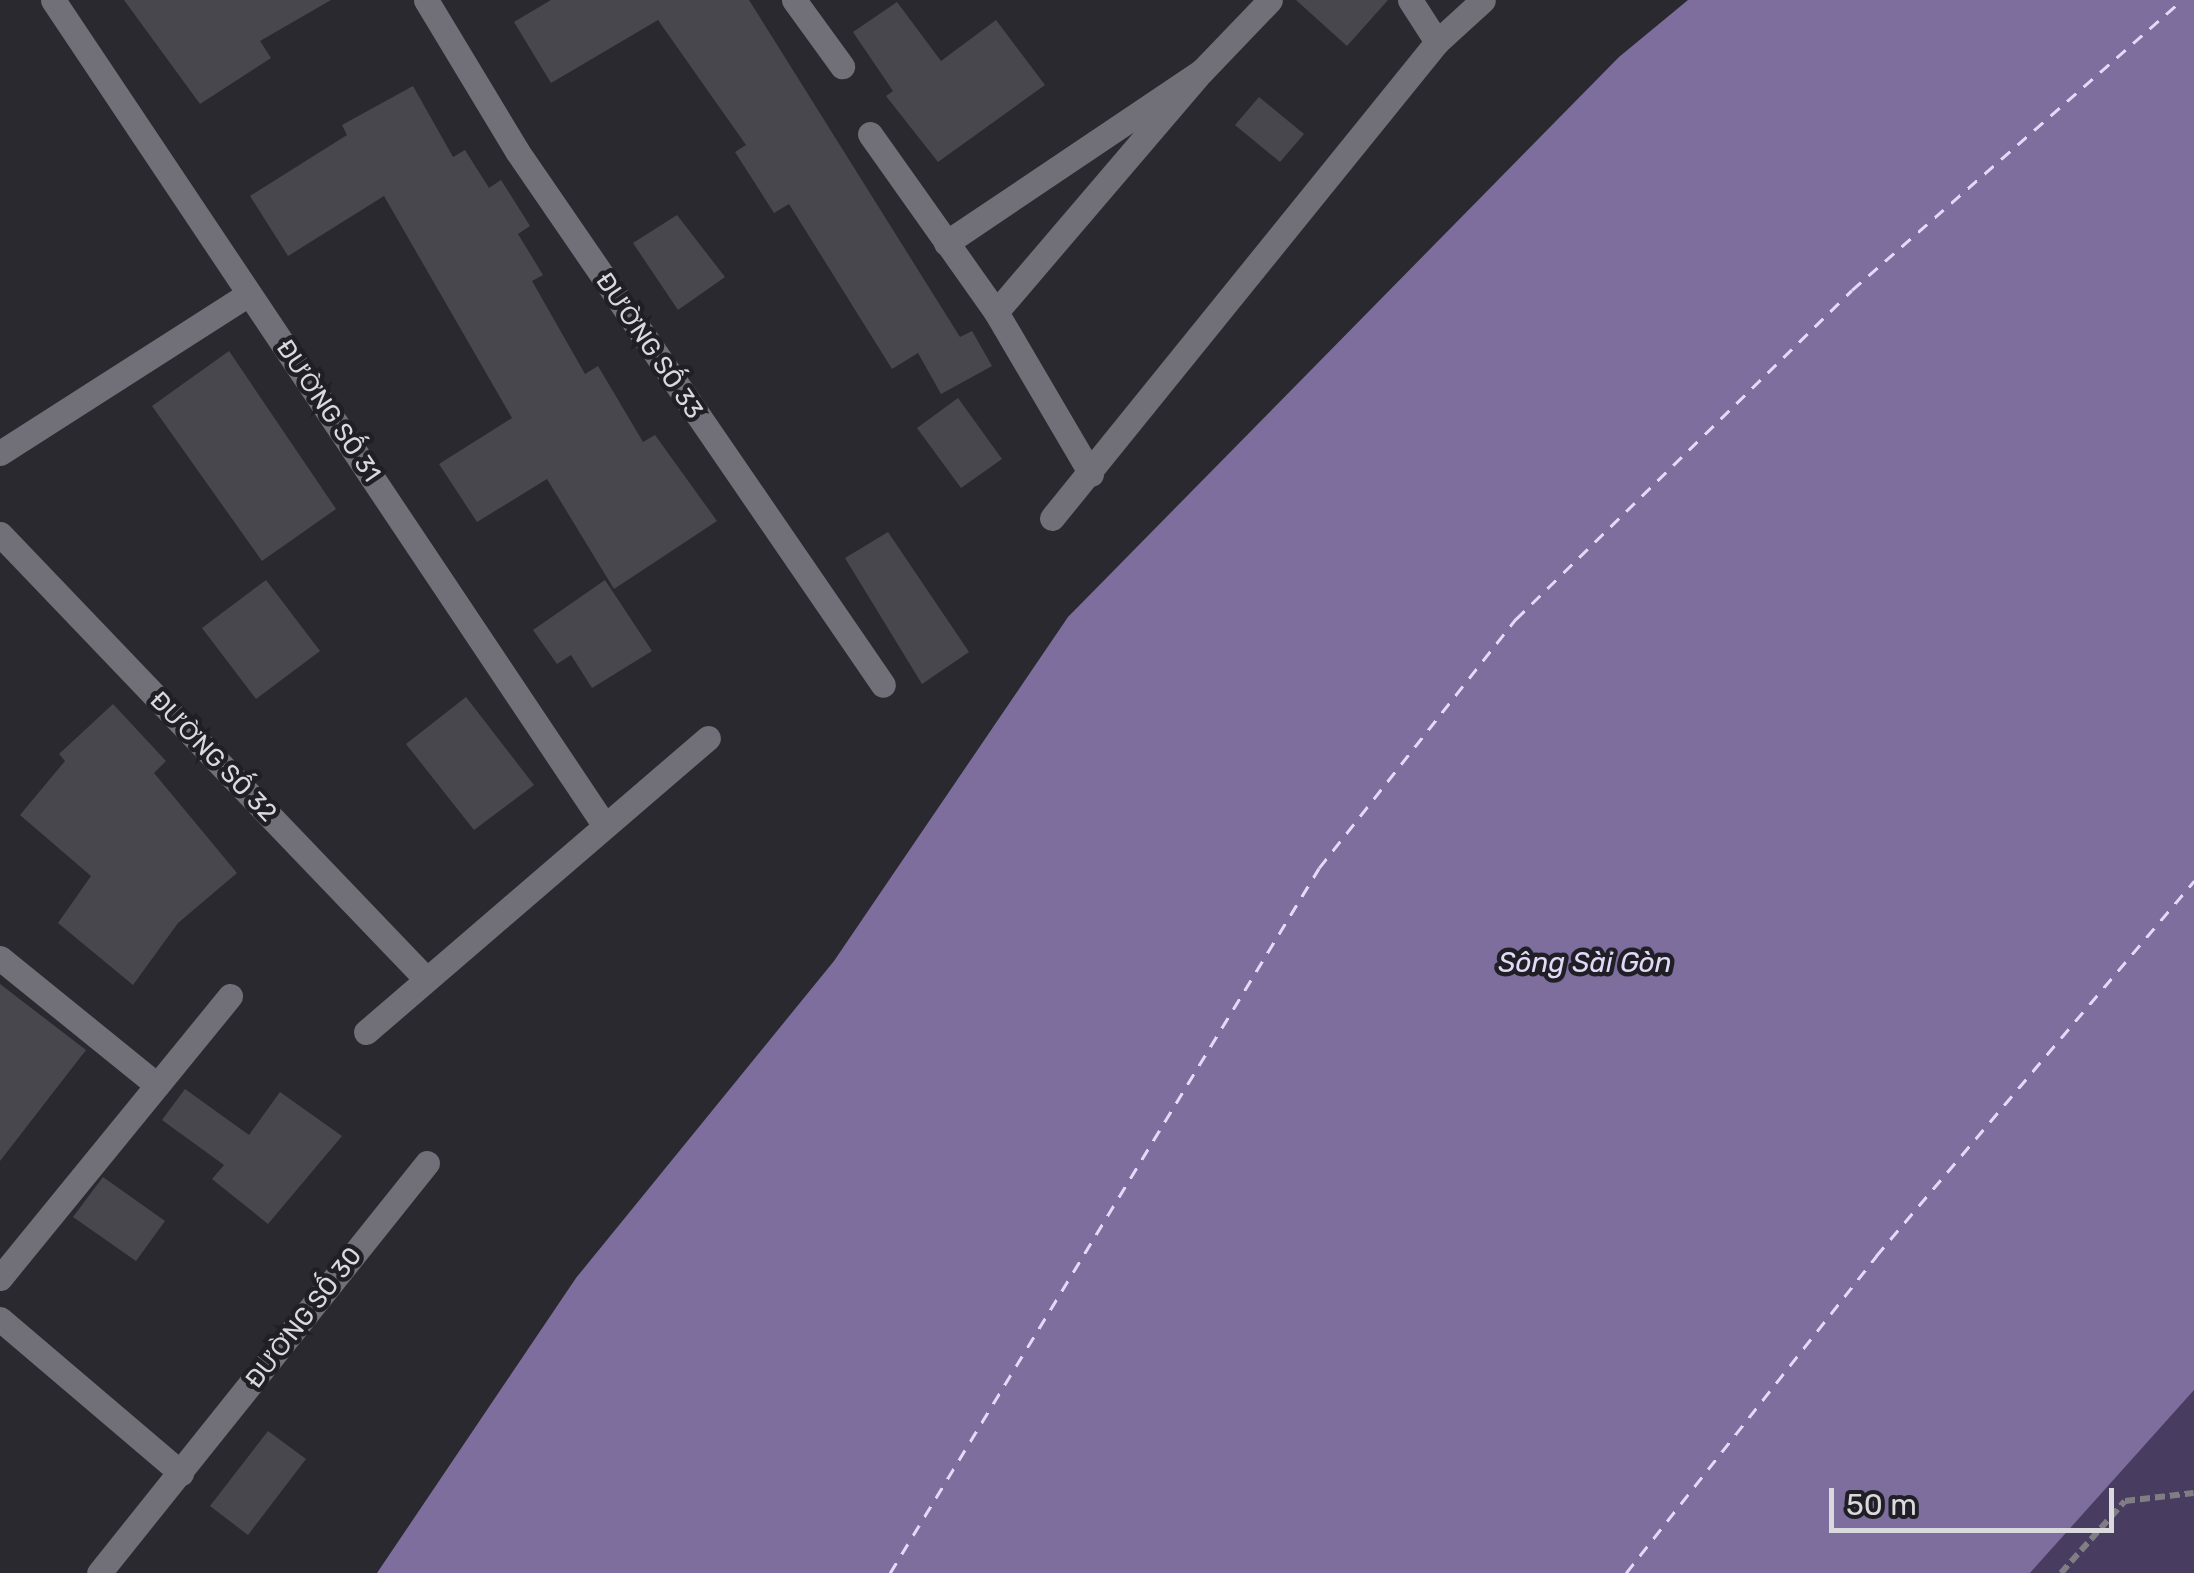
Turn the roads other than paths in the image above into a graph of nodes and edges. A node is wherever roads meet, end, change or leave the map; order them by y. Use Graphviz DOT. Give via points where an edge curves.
graph roads {
  1 [pos="53,0"];
  2 [pos="426,0"];
  3 [pos="1270,0"];
  4 [pos="1410,0"];
  5 [pos="1483,0"];
  6 [pos="800,2"];
  7 [pos="1437,42"];
  8 [pos="842,66"];
  9 [pos="1202,71"];
  10 [pos="870,134"];
  11 [pos="946,244"];
  12 [pos="249,294"];
  13 [pos="996,312"];
  14 [pos="0,454"];
  15 [pos="1091,474"];
  16 [pos="1052,518"];
  17 [pos="0,534"];
  18 [pos="882,684"];
  19 [pos="708,738"];
  20 [pos="603,822"];
  21 [pos="0,958"];
  22 [pos="426,980"];
  23 [pos="230,996"];
  24 [pos="366,1032"];
  25 [pos="158,1086"];
  26 [pos="426,1163"];
  27 [pos="0,1278"];
  28 [pos="0,1319"];
  29 [pos="182,1473"];
  30 [pos="100,1573"];
  1 -- 12 [label="street, ĐƯỜNG SỐ 31"];
  2 -- 18 [label="street, ĐƯỜNG SỐ 33" via="528,167"];
  3 -- 9 [label="street"];
  4 -- 7 [label="street"];
  5 -- 7 [label="street"];
  6 -- 8 [label="street"];
  7 -- 15 [label="street"];
  9 -- 11 [label="street"];
  9 -- 13 [label="street"];
  10 -- 11 [label="street"];
  11 -- 13 [label="street"];
  12 -- 14 [label="street"];
  12 -- 20 [label="street, ĐƯỜNG SỐ 31"];
  13 -- 15 [label="street"];
  15 -- 16 [label="street"];
  17 -- 22 [label="street, ĐƯỜNG SỐ 32"];
  19 -- 20 [label="street"];
  20 -- 22 [label="street"];
  21 -- 25 [label="street"];
  22 -- 24 [label="street"];
  23 -- 25 [label="street"];
  25 -- 27 [label="street"];
  26 -- 29 [label="street, ĐƯỜNG SỐ 30"];
  28 -- 29 [label="street"];
  29 -- 30 [label="street, ĐƯỜNG SỐ 30"];
}
